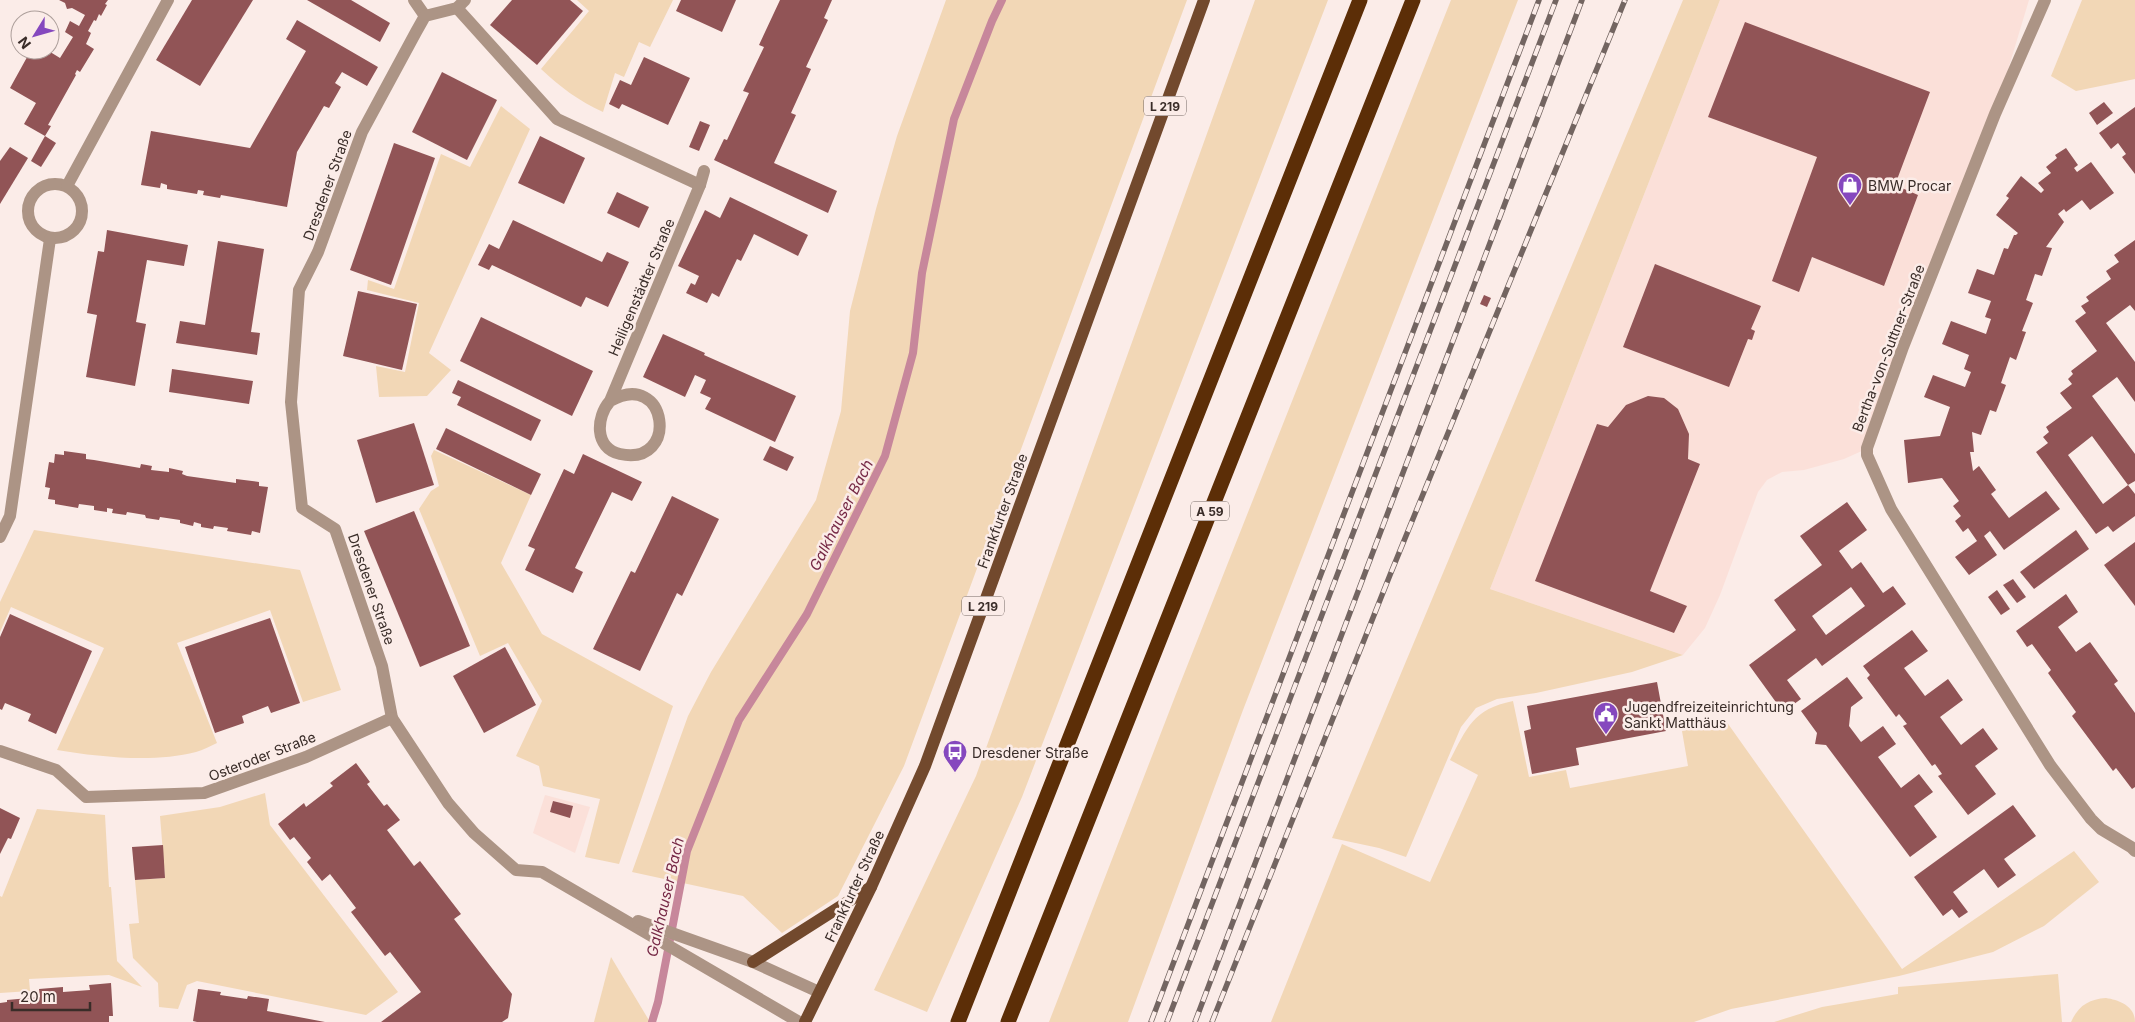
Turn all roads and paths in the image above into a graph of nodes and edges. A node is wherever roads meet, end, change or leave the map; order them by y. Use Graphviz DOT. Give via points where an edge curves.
graph roads {
  1 [pos="168,0"];
  2 [pos="414,0"];
  3 [pos="1204,0"];
  4 [pos="1360,0"];
  5 [pos="1413,0"];
  6 [pos="2044,0"];
  7 [pos="461,4"];
  8 [pos="425,16"];
  9 [pos="704,170"];
  10 [pos="67,186"];
  11 [pos="700,186"];
  12 [pos="50,238"];
  13 [pos="610,401"];
  14 [pos="0,537"];
  15 [pos="392,718"];
  16 [pos="0,751"];
  17 [pos="2135,851"];
  18 [pos="871,887"];
  19 [pos="612,911"];
  20 [pos="753,962"];
  21 [pos="820,992"];
  22 [pos="799,1022"];
  23 [pos="805,1022"];
  24 [pos="958,1022"];
  25 [pos="1008,1022"];
  1 -- 10 [label="street"];
  2 -- 8 [label="street"];
  3 -- 18 [label="main road, Frankfurter Straße / L 219" via="925,766"];
  4 -- 24 [label="highway"];
  5 -- 25 [label="highway, A 59"];
  6 -- 17 [label="street, Bertha-von-Suttner-Straße" via="1903,347 1867,455 1891,508 2050,765 2091,819"];
  7 -- 8 [label="street"];
  7 -- 11 [label="street" via="557,120"];
  8 -- 15 [label="street, Dresdener Straße" via="362,132 318,252 299,290 291,402 302,508 335,529 382,666"];
  9 -- 11 [label="street, Heiligenstädter Straße"];
  10 -- 12 [label="street" via="80,200 82,216 72,233 66,237"];
  10 -- 12 [label="street" via="51,184 38,188 27,208 33,229"];
  11 -- 13 [label="street, Heiligenstädter Straße"];
  12 -- 14 [label="street" via="10,516"];
  13 -- 13 [label="street, Heiligenstädter Straße" via="629,394 647,398 658,411 661,426 654,444 642,453 630,456 608,447 599,426 604,408"];
  15 -- 16 [label="street, Osteroder Straße" via="306,757 204,793 86,797 56,770"];
  15 -- 19 [label="street, Dresdener Straße" via="448,803 474,833 516,870 542,872"];
  18 -- 20 [label="main road"];
  18 -- 21 [label="main road, Frankfurter Straße / L 219"];
  19 -- 20 [label="street, Dresdener Straße"];
  19 -- 22 [label="street, Dresdener Straße"];
  20 -- 21 [label="street, Dresdener Straße"];
  21 -- 23 [label="main road, Frankfurter Straße / L 219"];
}
